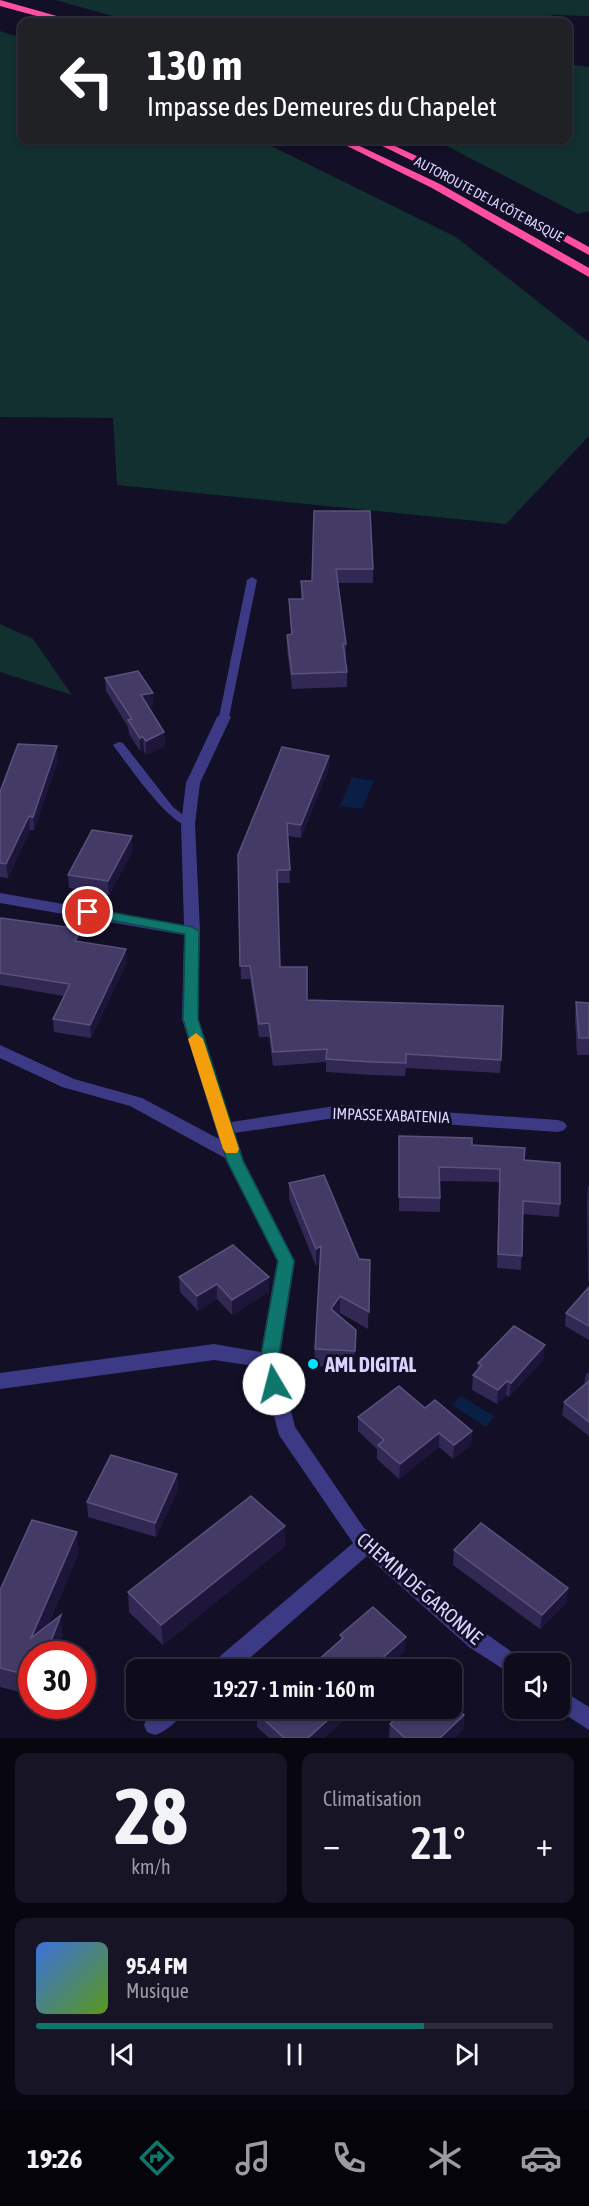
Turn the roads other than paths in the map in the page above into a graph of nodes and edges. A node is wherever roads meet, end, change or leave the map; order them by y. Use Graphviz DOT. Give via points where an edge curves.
graph roads {
  1 [pos="0,3"];
  2 [pos="54,18"];
  3 [pos="348,144"];
  4 [pos="384,144"];
  5 [pos="589,252"];
  6 [pos="589,273"];
  7 [pos="252,580"];
  8 [pos="224,717"];
  9 [pos="119,745"];
  10 [pos="188,824"];
  11 [pos="0,898"];
  12 [pos="192,931"];
  13 [pos="0,1051"];
  14 [pos="558,1126"];
  15 [pos="224,1129"];
  16 [pos="233,1154"];
  17 [pos="269,1361"];
  18 [pos="0,1381"];
  19 [pos="367,1543"];
  20 [pos="233,1659"];
  21 [pos="504,1659"];
  22 [pos="570,1706"];
  23 [pos="162,1719"];
  24 [pos="589,1720"];
  25 [pos="155,1725"];
  1 -- 2 [label="highway"];
  3 -- 6 [label="highway, AUTOROUTE DE LA CÔTE BASQUE" via="436,186"];
  4 -- 5 [label="highway, AUTOROUTE DE LA CÔTE BASQUE" via="456,178"];
  7 -- 8 [label="lane"];
  8 -- 10 [label="street, CHEMIN DE GARONNE" via="193,783"];
  9 -- 10 [label="lane" via="169,809"];
  10 -- 12 [label="street, CHEMIN DE GARONNE"];
  11 -- 12 [label="street"];
  12 -- 15 [label="street, CHEMIN DE GARONNE" via="190,1019"];
  13 -- 16 [label="street" via="68,1083 136,1102"];
  14 -- 15 [label="street, IMPASSE XABATENIA" via="340,1111"];
  15 -- 16 [label="street, CHEMIN DE GARONNE"];
  16 -- 17 [label="street, CHEMIN DE GARONNE" via="286,1261"];
  17 -- 18 [label="street" via="214,1352"];
  17 -- 19 [label="street, CHEMIN DE GARONNE" via="286,1429"];
  19 -- 20 [label="street"];
  19 -- 21 [label="street, CHEMIN DE GARONNE"];
  22 -- 24 [label="street"];
  23 -- 25 [label="street"];
}
